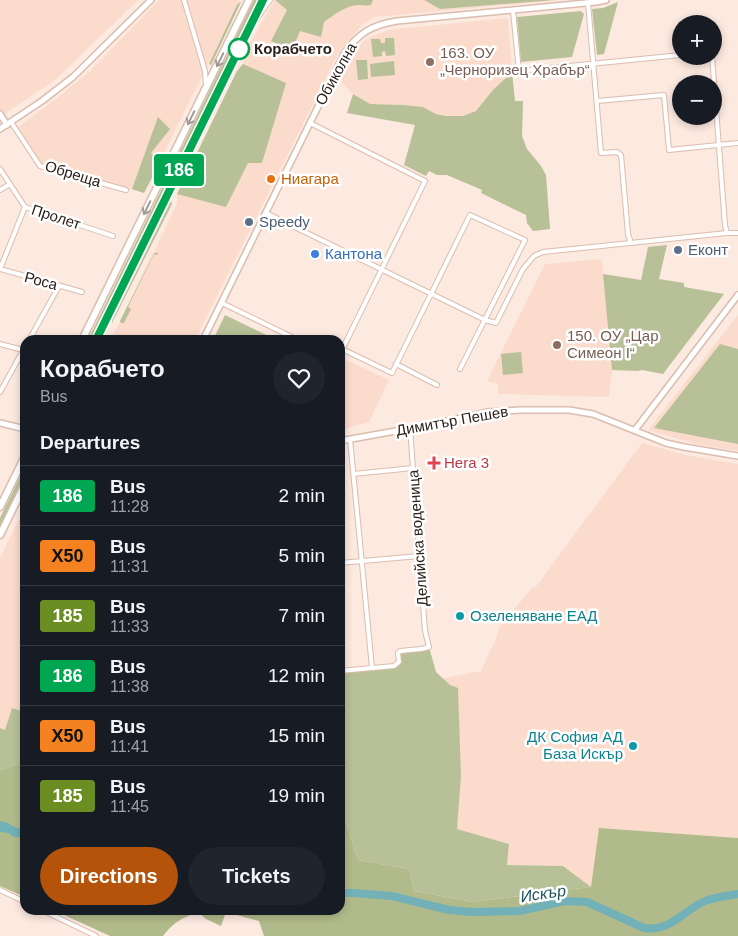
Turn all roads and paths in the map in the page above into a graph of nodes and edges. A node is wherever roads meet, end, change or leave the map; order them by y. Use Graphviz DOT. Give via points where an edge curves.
graph roads {
  1 [pos="151,0"];
  2 [pos="184,0"];
  3 [pos="249,0"];
  4 [pos="263,0"];
  5 [pos="270,0"];
  6 [pos="606,0"];
  7 [pos="588,3"];
  8 [pos="514,11"];
  9 [pos="244,37"];
  10 [pos="672,56"];
  11 [pos="593,64"];
  12 [pos="713,65"];
  13 [pos="206,89"];
  14 [pos="597,101"];
  15 [pos="0,114"];
  16 [pos="310,123"];
  17 [pos="9,124"];
  18 [pos="0,129"];
  19 [pos="738,143"];
  20 [pos="719,145"];
  21 [pos="0,169"];
  22 [pos="10,184"];
  23 [pos="0,190"];
  24 [pos="126,190"];
  25 [pos="25,207"];
  26 [pos="266,213"];
  27 [pos="728,232"];
  28 [pos="738,233"];
  29 [pos="113,236"];
  30 [pos="631,243"];
  31 [pos="0,269"];
  32 [pos="381,269"];
  33 [pos="59,286"];
  34 [pos="82,292"];
  35 [pos="431,294"];
  36 [pos="738,295"];
  37 [pos="222,303"];
  38 [pos="485,320"];
  39 [pos="32,335"];
  40 [pos="84,335"];
  41 [pos="98,335"];
  42 [pos="206,335"];
  43 [pos="288,335"];
  44 [pos="345,343"];
  45 [pos="0,344"];
  46 [pos="20,348"];
  47 [pos="345,350"];
  48 [pos="20,356"];
  49 [pos="396,364"];
  50 [pos="460,369"];
  51 [pos="437,385"];
  52 [pos="0,392"];
  53 [pos="0,423"];
  54 [pos="20,428"];
  55 [pos="410,428"];
  56 [pos="634,430"];
  57 [pos="350,439"];
  58 [pos="345,440"];
  59 [pos="738,456"];
  60 [pos="20,466"];
  61 [pos="413,468"];
  62 [pos="353,474"];
  63 [pos="20,494"];
  64 [pos="0,507"];
  65 [pos="0,535"];
  66 [pos="419,556"];
  67 [pos="362,561"];
  68 [pos="345,563"];
  69 [pos="372,668"];
  70 [pos="345,671"];
  71 [pos="0,890"];
  72 [pos="20,900"];
  73 [pos="52,915"];
  74 [pos="96,936"];
  1 -- 17 [label="main road" via="73,77"];
  2 -- 13 [label="street" via="205,71"];
  3 -- 13 [label="highway, one-way"];
  4 -- 9 [label="highway"];
  5 -- 9 [label="street"];
  6 -- 7 [label="main road, Обиколна"];
  7 -- 8 [label="main road, Обиколна"];
  7 -- 11 [label="street"];
  8 -- 11 [label="street" via="519,71"];
  8 -- 16 [label="main road, Обиколна" via="397,21 368,30 344,54"];
  9 -- 41 [label="highway"];
  10 -- 11 [label="street"];
  11 -- 14 [label="street"];
  12 -- 20 [label="street"];
  13 -- 40 [label="highway, one-way"];
  14 -- 20 [label="street" via="664,96 669,150"];
  14 -- 30 [label="street" via="602,153 617,152 621,156"];
  15 -- 17 [label="main road"];
  16 -- 26 [label="main road, Обиколна"];
  16 -- 32 [label="street" via="425,180"];
  17 -- 18 [label="main road"];
  17 -- 24 [label="street, Обреща" via="40,166"];
  19 -- 20 [label="street"];
  20 -- 27 [label="street"];
  21 -- 22 [label="street, Пролет"];
  22 -- 23 [label="street"];
  22 -- 25 [label="street, Пролет"];
  25 -- 29 [label="street, Пролет"];
  25 -- 31 [label="street, Роса"];
  26 -- 32 [label="street"];
  26 -- 37 [label="main road, Обиколна"];
  27 -- 28 [label="street"];
  27 -- 30 [label="street"];
  30 -- 38 [label="street" via="551,250 534,256 523,269 496,323"];
  31 -- 33 [label="street, Роса"];
  32 -- 35 [label="street"];
  32 -- 44 [label="street"];
  33 -- 34 [label="street, Роса"];
  33 -- 39 [label="street"];
  35 -- 38 [label="street"];
  35 -- 38 [label="street" via="470,215 525,240"];
  35 -- 49 [label="street"];
  36 -- 56 [label="main road"];
  37 -- 42 [label="main road, Обиколна"];
  37 -- 43 [label="street"];
  38 -- 50 [label="street"];
  45 -- 46 [label="street"];
  47 -- 49 [label="street" via="392,373"];
  48 -- 52 [label="street"];
  49 -- 51 [label="street"];
  53 -- 54 [label="main road"];
  55 -- 56 [label="main road, Димитър Пешев" via="488,412 569,410 593,414"];
  55 -- 57 [label="main road, Димитър Пешев"];
  55 -- 61 [label="street, Делийска воденица"];
  56 -- 59 [label="main road, Димитър Пешев" via="666,443"];
  57 -- 58 [label="main road, Димитър Пешев"];
  57 -- 62 [label="street"];
  60 -- 64 [label="highway"];
  61 -- 62 [label="street"];
  61 -- 66 [label="street, Делийска воденица"];
  62 -- 67 [label="street"];
  63 -- 65 [label="highway"];
  66 -- 67 [label="street"];
  66 -- 69 [label="street, Делийска воденица" via="429,647 400,651 399,662 394,666"];
  67 -- 68 [label="street"];
  67 -- 69 [label="street"];
  69 -- 70 [label="street"];
  71 -- 72 [label="street"];
  73 -- 74 [label="street"];
}
